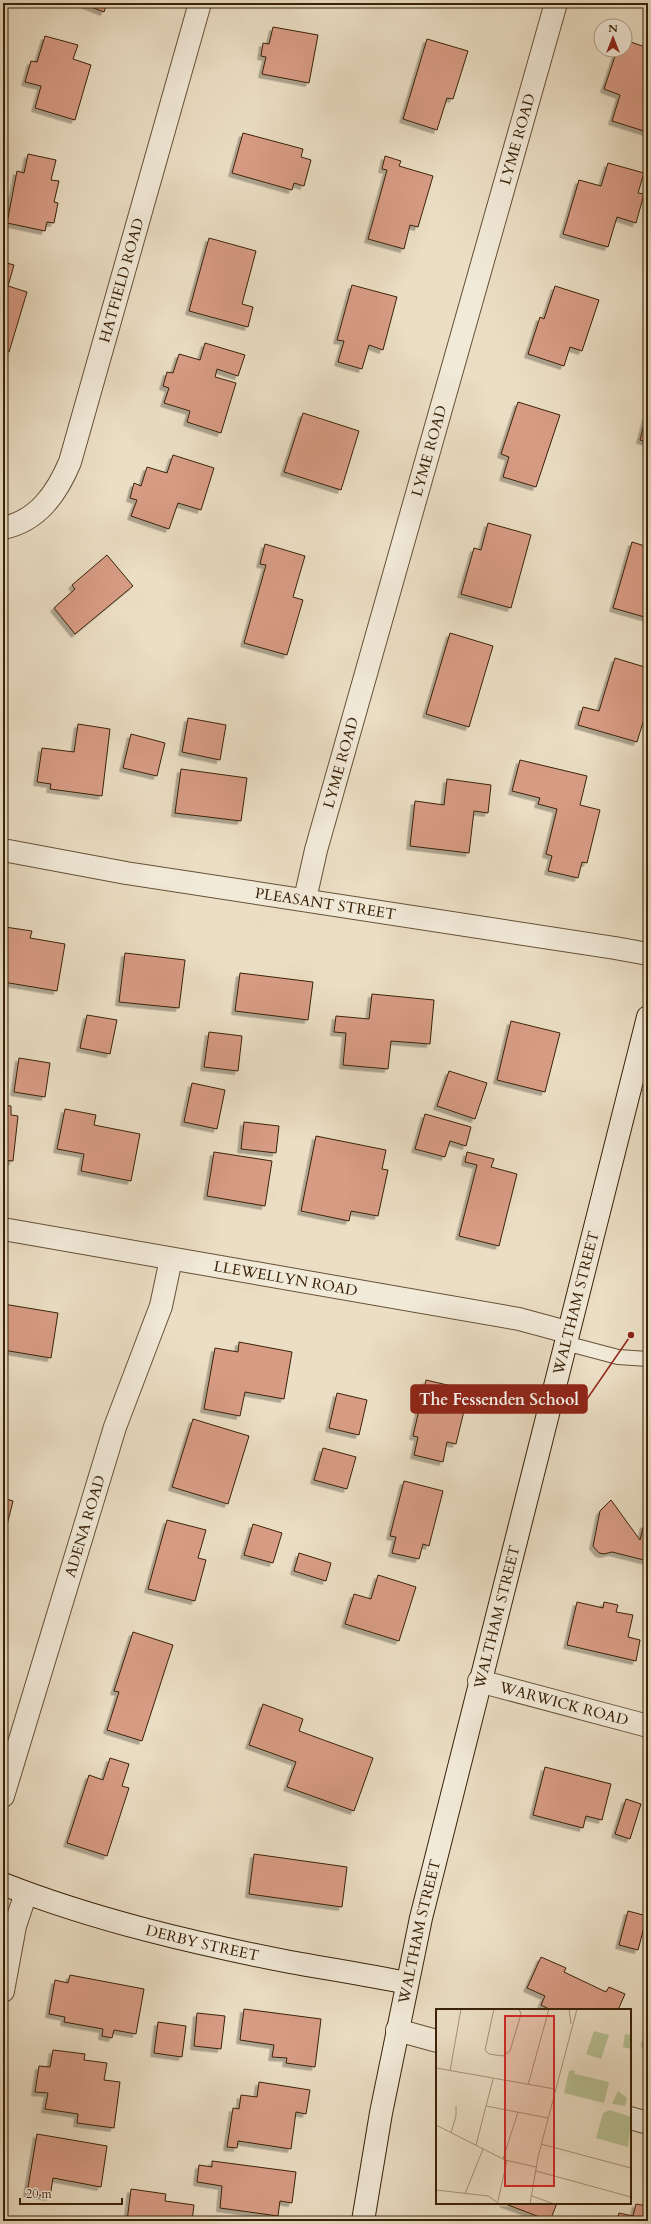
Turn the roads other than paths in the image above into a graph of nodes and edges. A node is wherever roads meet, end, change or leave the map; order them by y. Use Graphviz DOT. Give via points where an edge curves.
graph roads {
  1 [pos="200,3"];
  2 [pos="556,3"];
  3 [pos="3,528"];
  4 [pos="3,850"];
  5 [pos="305,899"];
  6 [pos="648,954"];
  7 [pos="648,1017"];
  8 [pos="3,1229"];
  9 [pos="171,1259"];
  10 [pos="566,1338"];
  11 [pos="648,1359"];
  12 [pos="480,1681"];
  13 [pos="648,1726"];
  14 [pos="3,1796"];
  15 [pos="3,1884"];
  16 [pos="26,1893"];
  17 [pos="407,1983"];
  18 [pos="3,1991"];
  19 [pos="397,2030"];
  20 [pos="436,2041"];
  21 [pos="631,2118"];
  22 [pos="648,2123"];
  23 [pos="363,2221"];
  1 -- 3 [label="street, HATFIELD ROAD" via="70,462 47,503 28,518"];
  2 -- 5 [label="street, LYME ROAD" via="316,850"];
  4 -- 5 [label="street, PLEASANT STREET" via="126,873"];
  5 -- 6 [label="street, PLEASANT STREET"];
  7 -- 10 [label="street, WALTHAM STREET"];
  8 -- 9 [label="street, LLEWELLYN ROAD"];
  9 -- 10 [label="street, LLEWELLYN ROAD" via="519,1319"];
  9 -- 14 [label="street, ADENA ROAD" via="161,1306 115,1426"];
  10 -- 11 [label="lane" via="618,1357"];
  10 -- 12 [label="street, WALTHAM STREET"];
  12 -- 13 [label="street, WARWICK ROAD"];
  12 -- 17 [label="street, WALTHAM STREET" via="437,1849"];
  15 -- 16 [label="street, DERBY STREET"];
  16 -- 17 [label="street, DERBY STREET" via="109,1919 198,1942"];
  16 -- 18 [label="street" via="15,1926"];
  17 -- 19 [label="street, WALTHAM STREET"];
  19 -- 20 [label="street"];
  19 -- 23 [label="street, WALTHAM STREET"];
  21 -- 22 [label="street"];
}
